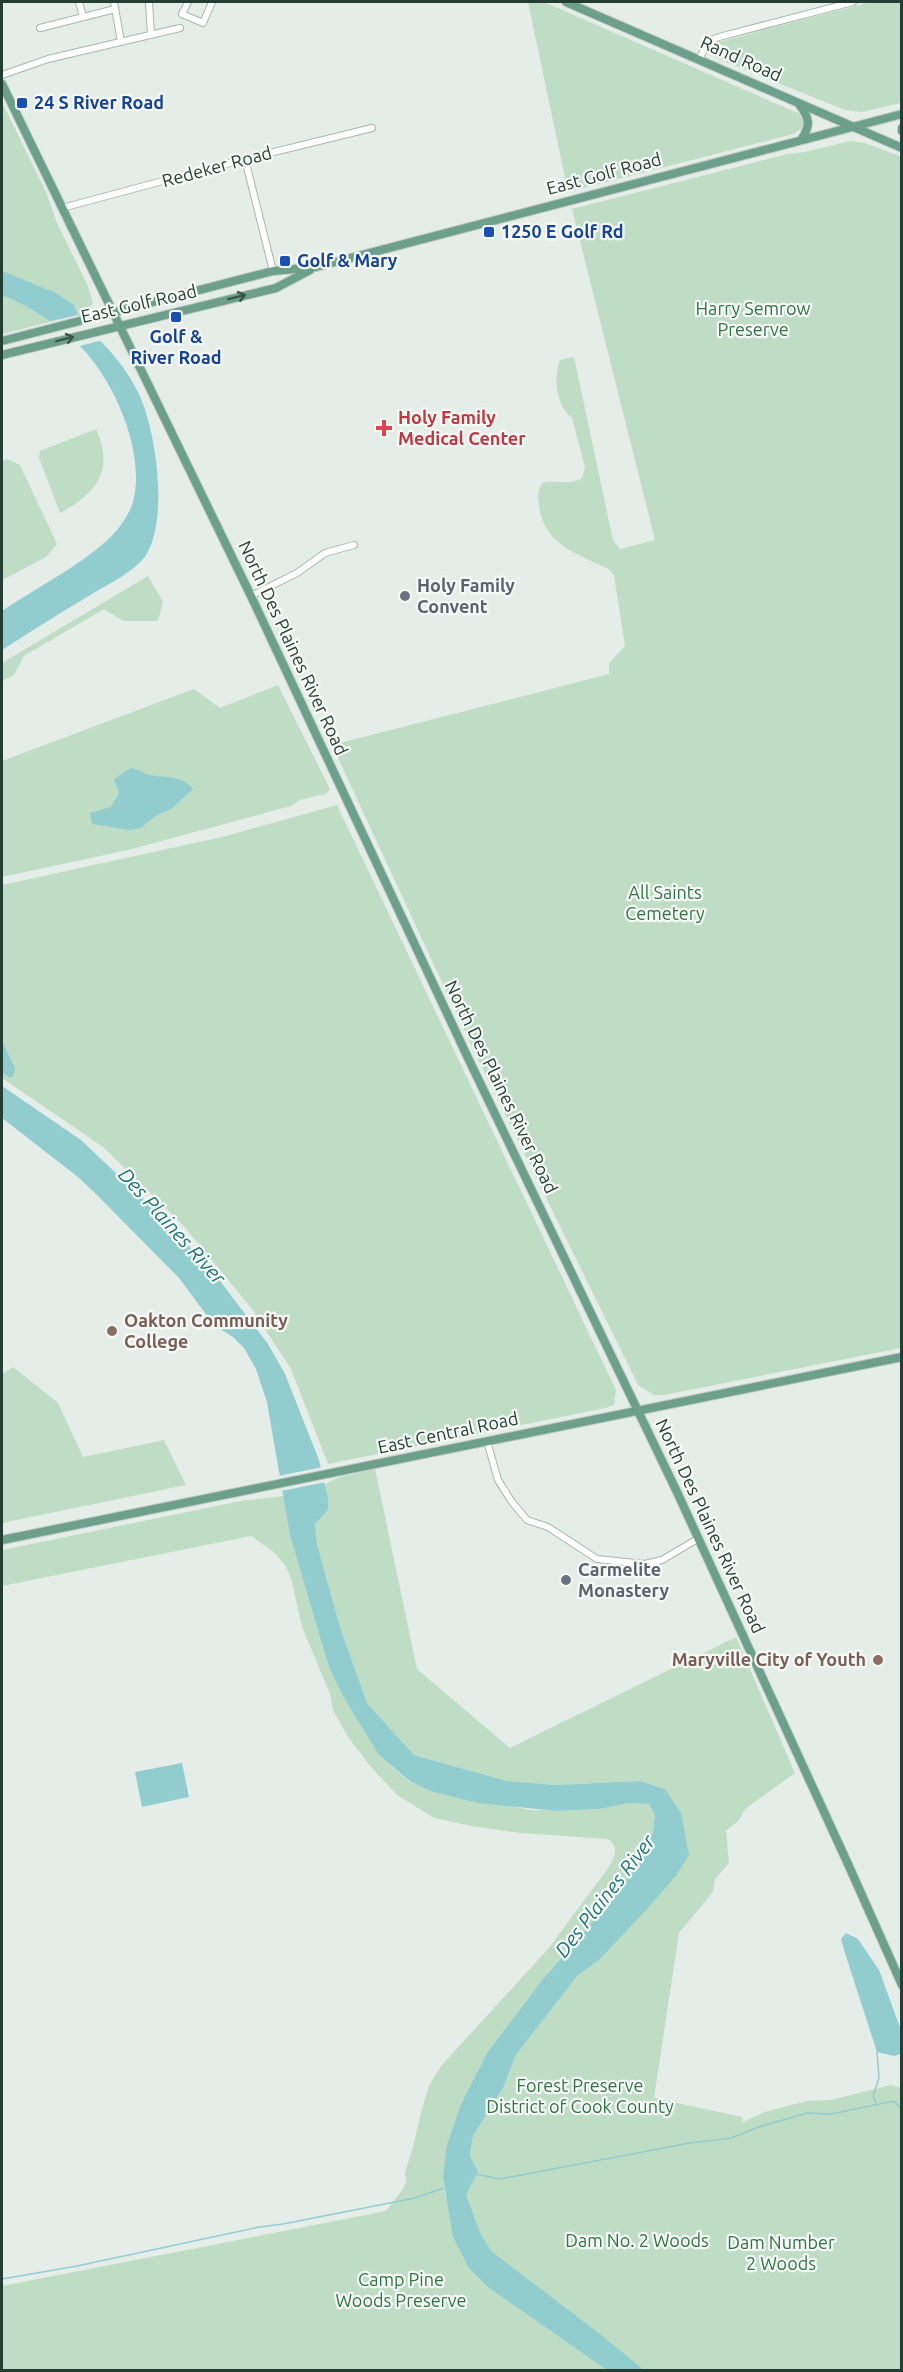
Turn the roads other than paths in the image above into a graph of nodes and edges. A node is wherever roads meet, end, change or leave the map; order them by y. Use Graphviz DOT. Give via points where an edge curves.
graph roads {
  1 [pos="79,2"];
  2 [pos="149,2"];
  3 [pos="188,2"];
  4 [pos="212,2"];
  5 [pos="566,2"];
  6 [pos="853,2"];
  7 [pos="115,5"];
  8 [pos="83,17"];
  9 [pos="40,27"];
  10 [pos="180,28"];
  11 [pos="151,35"];
  12 [pos="121,42"];
  13 [pos="699,59"];
  14 [pos="2,75"];
  15 [pos="2,84"];
  16 [pos="797,102"];
  17 [pos="902,114"];
  18 [pos="852,126"];
  19 [pos="372,128"];
  20 [pos="800,140"];
  21 [pos="902,148"];
  22 [pos="245,159"];
  23 [pos="62,208"];
  24 [pos="316,267"];
  25 [pos="273,271"];
  26 [pos="112,312"];
  27 [pos="119,325"];
  28 [pos="2,341"];
  29 [pos="2,355"];
  30 [pos="354,544"];
  31 [pos="251,596"];
  32 [pos="902,1356"];
  33 [pos="637,1410"];
  34 [pos="487,1441"];
  35 [pos="699,1538"];
  36 [pos="2,1540"];
  37 [pos="902,1985"];
  1 -- 8 [label="street"];
  2 -- 11 [label="street"];
  3 -- 4 [label="street" via="182,14 203,22"];
  5 -- 13 [label="main road, Rand Road"];
  6 -- 13 [label="street" via="719,37 709,41"];
  7 -- 8 [label="street"];
  7 -- 12 [label="street"];
  8 -- 9 [label="street"];
  10 -- 11 [label="street"];
  11 -- 12 [label="street"];
  12 -- 14 [label="street" via="48,59"];
  13 -- 16 [label="main road, Rand Road"];
  15 -- 23 [label="main road, North Des Plaines River Road"];
  16 -- 18 [label="main road, Rand Road"];
  16 -- 20 [label="main road" via="809,123"];
  17 -- 18 [label="main road, East Golf Road"];
  18 -- 20 [label="main road, East Golf Road"];
  18 -- 21 [label="main road, Rand Road"];
  19 -- 22 [label="street, Redeker Road"];
  20 -- 24 [label="main road, East Golf Road"];
  22 -- 23 [label="street, Redeker Road"];
  22 -- 25 [label="street"];
  23 -- 26 [label="main road, North Des Plaines River Road"];
  24 -- 25 [label="main road, East Golf Road"];
  27 -- 24 [label="main road, East Golf Road, one-way" via="276,288"];
  25 -- 26 [label="main road, East Golf Road"];
  26 -- 27 [label="main road, North Des Plaines River Road"];
  26 -- 28 [label="main road, East Golf Road"];
  29 -- 27 [label="main road, East Golf Road, one-way"];
  27 -- 31 [label="main road, North Des Plaines River Road"];
  30 -- 31 [label="street" via="325,553 297,573"];
  31 -- 33 [label="main road, North Des Plaines River Road"];
  32 -- 33 [label="main road, East Central Road"];
  33 -- 34 [label="main road, East Central Road"];
  33 -- 35 [label="main road, North Des Plaines River Road"];
  34 -- 35 [label="street" via="498,1480 527,1520 548,1527 597,1559 645,1564 662,1560"];
  34 -- 36 [label="main road, East Central Road"];
  35 -- 37 [label="main road, North Des Plaines River Road"];
}
